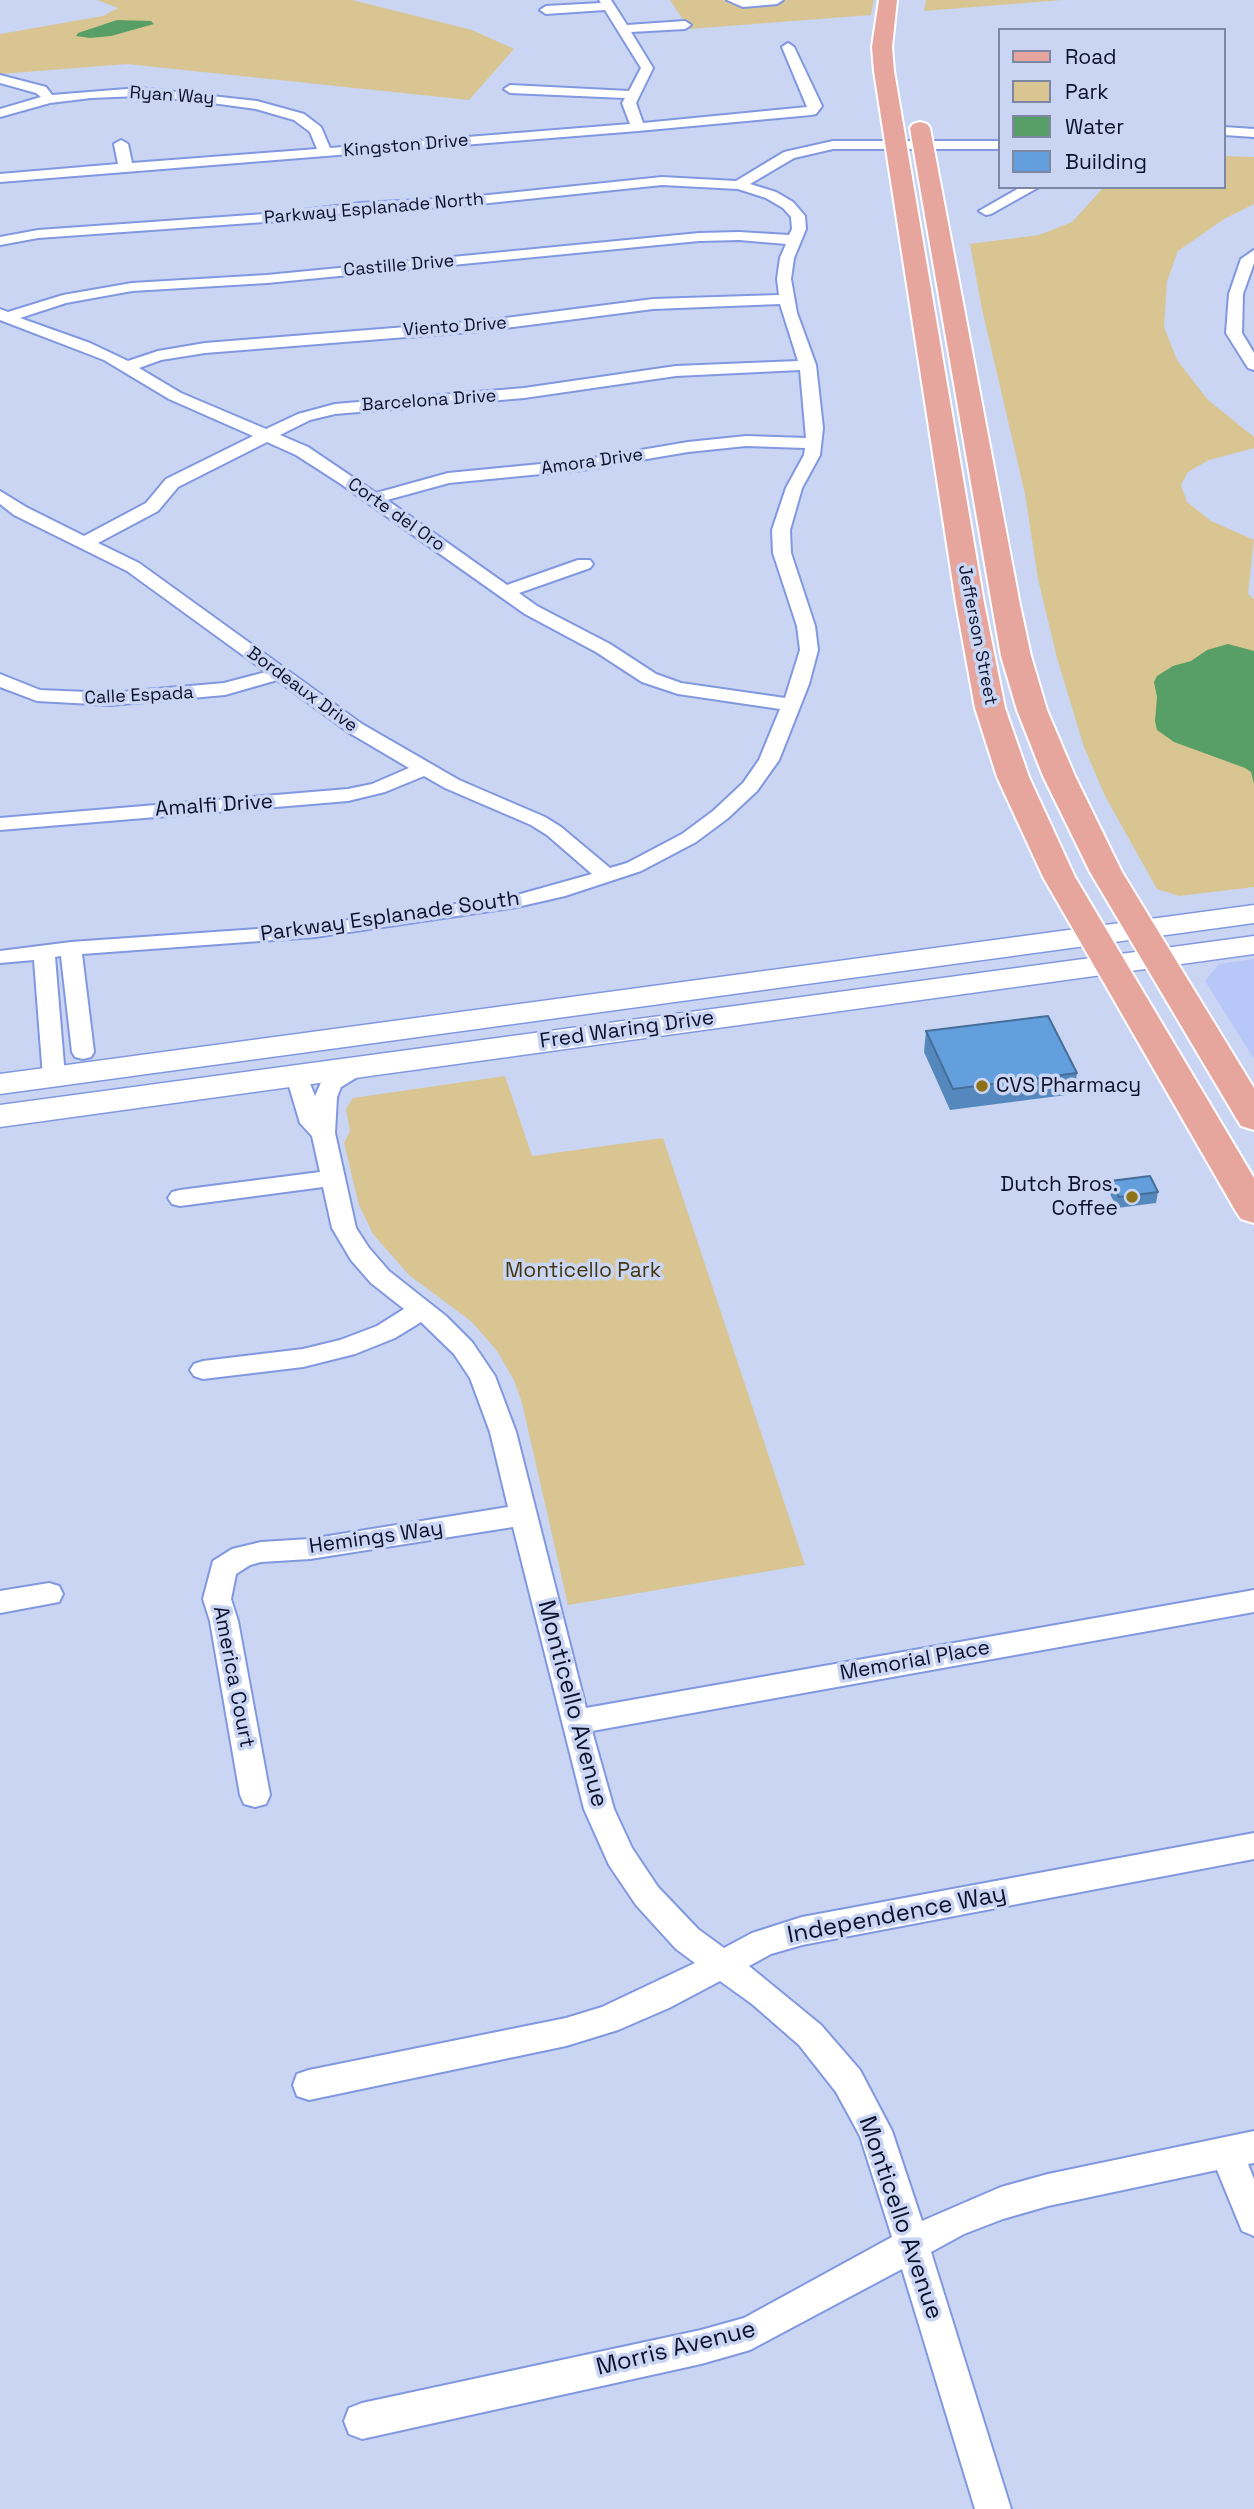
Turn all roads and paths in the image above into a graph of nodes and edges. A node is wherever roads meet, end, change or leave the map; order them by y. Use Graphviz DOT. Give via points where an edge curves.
graph roads {
  1 [pos="777,0"];
  2 [pos="888,0"];
  3 [pos="912,0"];
  4 [pos="738,1"];
  5 [pos="607,3"];
  6 [pos="546,10"];
  7 [pos="685,25"];
  8 [pos="624,29"];
  9 [pos="788,47"];
  10 [pos="0,79"];
  11 [pos="510,89"];
  12 [pos="634,95"];
  13 [pos="49,99"];
  14 [pos="0,113"];
  15 [pos="638,127"];
  16 [pos="1226,131"];
  17 [pos="1254,133"];
  18 [pos="121,144"];
  19 [pos="910,147"];
  20 [pos="998,147"];
  21 [pos="325,152"];
  22 [pos="126,168"];
  23 [pos="0,178"];
  24 [pos="746,187"];
  25 [pos="1028,189"];
  26 [pos="986,211"];
  27 [pos="794,240"];
  28 [pos="0,241"];
  29 [pos="1254,254"];
  30 [pos="786,299"];
  31 [pos="4,315"];
  32 [pos="808,365"];
  33 [pos="1254,365"];
  34 [pos="125,367"];
  35 [pos="264,435"];
  36 [pos="813,443"];
  37 [pos="0,496"];
  38 [pos="373,499"];
  39 [pos="84,543"];
  40 [pos="584,564"];
  41 [pos="505,592"];
  42 [pos="279,674"];
  43 [pos="0,680"];
  44 [pos="790,705"];
  45 [pos="423,769"];
  46 [pos="0,824"];
  47 [pos="608,877"];
  48 [pos="1254,914"];
  49 [pos="1141,930"];
  50 [pos="1093,936"];
  51 [pos="1254,945"];
  52 [pos="71,948"];
  53 [pos="44,951"];
  54 [pos="0,957"];
  55 [pos="1158,958"];
  56 [pos="1109,964"];
  57 [pos="792,977"];
  58 [pos="478,1020"];
  59 [pos="654,1026"];
  60 [pos="74,1067"];
  61 [pos="356,1068"];
  62 [pos="297,1076"];
  63 [pos="0,1084"];
  64 [pos="0,1102"];
  65 [pos="0,1116"];
  66 [pos="1199,1116"];
  67 [pos="1254,1118"];
  68 [pos="323,1133"];
  69 [pos="1254,1166"];
  70 [pos="334,1178"];
  71 [pos="180,1198"];
  72 [pos="1254,1210"];
  73 [pos="422,1310"];
  74 [pos="203,1370"];
  75 [pos="523,1515"];
  76 [pos="230,1562"];
  77 [pos="49,1594"];
  78 [pos="1254,1601"];
  79 [pos="0,1602"];
  80 [pos="575,1722"];
  81 [pos="255,1795"];
  82 [pos="1254,1846"];
  83 [pos="723,1965"];
  84 [pos="309,2085"];
  85 [pos="1240,2150"];
  86 [pos="1254,2220"];
  87 [pos="912,2245"];
  88 [pos="362,2421"];
  89 [pos="993,2509"];
  1 -- 4 [label="street"];
  2 -- 19 [label="main road, Jefferson Street" via="882,47"];
  3 -- 19 [label="main road, Jefferson Street" via="907,46"];
  5 -- 6 [label="street"];
  5 -- 8 [label="street"];
  7 -- 8 [label="street"];
  8 -- 12 [label="street" via="647,68"];
  9 -- 15 [label="street, Kingston Drive" via="815,106 811,110"];
  10 -- 13 [label="street" via="41,90"];
  11 -- 12 [label="street"];
  12 -- 15 [label="street" via="629,103"];
  13 -- 14 [label="street, Ryan Way"];
  13 -- 21 [label="street, Ryan Way" via="139,92 257,105 307,122 316,130"];
  15 -- 21 [label="street, Kingston Drive"];
  16 -- 17 [label="street"];
  18 -- 22 [label="street"];
  19 -- 20 [label="street"];
  19 -- 24 [label="street" via="821,155"];
  19 -- 49 [label="main road, Jefferson Street" via="1016,656 1059,775 1106,872"];
  19 -- 50 [label="main road, Jefferson Street" via="970,603 990,708 1043,846"];
  21 -- 22 [label="street, Kingston Drive"];
  22 -- 23 [label="street, Kingston Drive"];
  24 -- 27 [label="street, Parkway Esplanade North" via="788,205 797,216 799,229"];
  24 -- 28 [label="street, Parkway Esplanade North" via="662,181 460,202 38,234"];
  25 -- 26 [label="street"];
  27 -- 30 [label="street, Parkway Esplanade South" via="784,279"];
  27 -- 31 [label="street, Castille Drive" via="699,237 132,288"];
  29 -- 33 [label="street" via="1236,294 1234,333"];
  30 -- 32 [label="street, Parkway Esplanade South"];
  30 -- 34 [label="street, Viento Drive" via="653,304 482,326 205,348"];
  31 -- 34 [label="street, Corte del Oro" via="85,345"];
  32 -- 35 [label="street, Barcelona Drive" via="688,370 524,393 365,405 304,417"];
  32 -- 36 [label="street, Parkway Esplanade South"];
  34 -- 35 [label="street, Corte del Oro" via="175,397"];
  35 -- 38 [label="street, Corte del Oro" via="302,451"];
  35 -- 39 [label="street, Barcelona Drive" via="173,483 152,507"];
  36 -- 38 [label="street, Amora Drive" via="746,441 688,447 582,465 448,478"];
  36 -- 44 [label="street, Parkway Esplanade South" via="781,530 782,553 806,626 808,650"];
  37 -- 39 [label="street, Bordeaux Drive"];
  38 -- 41 [label="street, Corte del Oro"];
  39 -- 42 [label="street, Bordeaux Drive" via="133,567"];
  40 -- 41 [label="street"];
  41 -- 44 [label="street, Corte del Oro" via="649,678 678,688"];
  42 -- 43 [label="street, Calle Espada" via="225,689 88,699 37,695"];
  42 -- 45 [label="street, Bordeaux Drive" via="355,729"];
  44 -- 47 [label="street, Parkway Esplanade South" via="769,760 750,787 689,838"];
  45 -- 46 [label="street, Amalfi Drive" via="348,795"];
  45 -- 47 [label="street, Bordeaux Drive" via="538,821"];
  47 -- 52 [label="street, Parkway Esplanade South" via="517,901 315,931"];
  48 -- 49 [label="main road, Fred Waring Drive"];
  49 -- 50 [label="main road, Fred Waring Drive"];
  49 -- 55 [label="main road, Jefferson Street"];
  50 -- 56 [label="main road, Jefferson Street"];
  50 -- 57 [label="main road, Fred Waring Drive"];
  51 -- 55 [label="main road, Fred Waring Drive"];
  52 -- 53 [label="street, Parkway Esplanade South"];
  52 -- 60 [label="street"];
  53 -- 54 [label="street, Parkway Esplanade South"];
  53 -- 60 [label="street"];
  55 -- 56 [label="main road, Fred Waring Drive"];
  55 -- 67 [label="main road, Jefferson Street"];
  56 -- 59 [label="main road, Fred Waring Drive"];
  56 -- 66 [label="main road, Jefferson Street"];
  57 -- 58 [label="main road, Fred Waring Drive"];
  57 -- 59 [label="main road" via="776,985 668,1005 654,1012"];
  58 -- 60 [label="main road, Fred Waring Drive"];
  58 -- 62 [label="main road" via="421,1038 314,1055 299,1063"];
  59 -- 61 [label="main road, Fred Waring Drive"];
  60 -- 63 [label="main road, Fred Waring Drive"];
  60 -- 64 [label="main road" via="82,1081 69,1089"];
  61 -- 62 [label="main road, Fred Waring Drive"];
  61 -- 68 [label="street, Monticello Avenue" via="331,1083"];
  62 -- 65 [label="main road, Fred Waring Drive"];
  62 -- 68 [label="street, Monticello Avenue" via="312,1123"];
  66 -- 69 [label="main road" via="1245,1152"];
  66 -- 72 [label="main road, Jefferson Street"];
  68 -- 70 [label="street, Monticello Avenue"];
  70 -- 71 [label="street"];
  70 -- 73 [label="street, Monticello Avenue" via="344,1228 360,1254 380,1277"];
  73 -- 74 [label="street" via="386,1332 346,1348"];
  73 -- 75 [label="street, Monticello Avenue" via="463,1348 482,1376 503,1432"];
  75 -- 76 [label="street, Hemings Way" via="310,1549 261,1552"];
  75 -- 80 [label="street, Monticello Avenue"];
  76 -- 81 [label="street, America Court" via="220,1576 216,1599 224,1620"];
  77 -- 79 [label="street"];
  78 -- 80 [label="street, Memorial Place"];
  80 -- 83 [label="street, Monticello Avenue" via="599,1810 620,1856 647,1896 687,1939"];
  82 -- 83 [label="street, Independence Way" via="802,1931 763,1943"];
  83 -- 84 [label="street, Independence Way" via="658,1998 576,2029"];
  83 -- 87 [label="street, Monticello Avenue" via="810,2035 848,2081 875,2131"];
  85 -- 86 [label="street"];
  85 -- 87 [label="street, Morris Avenue" via="1001,2203"];
  87 -- 88 [label="street, Morris Avenue" via="750,2333"];
  87 -- 89 [label="street, Monticello Avenue"];
}
